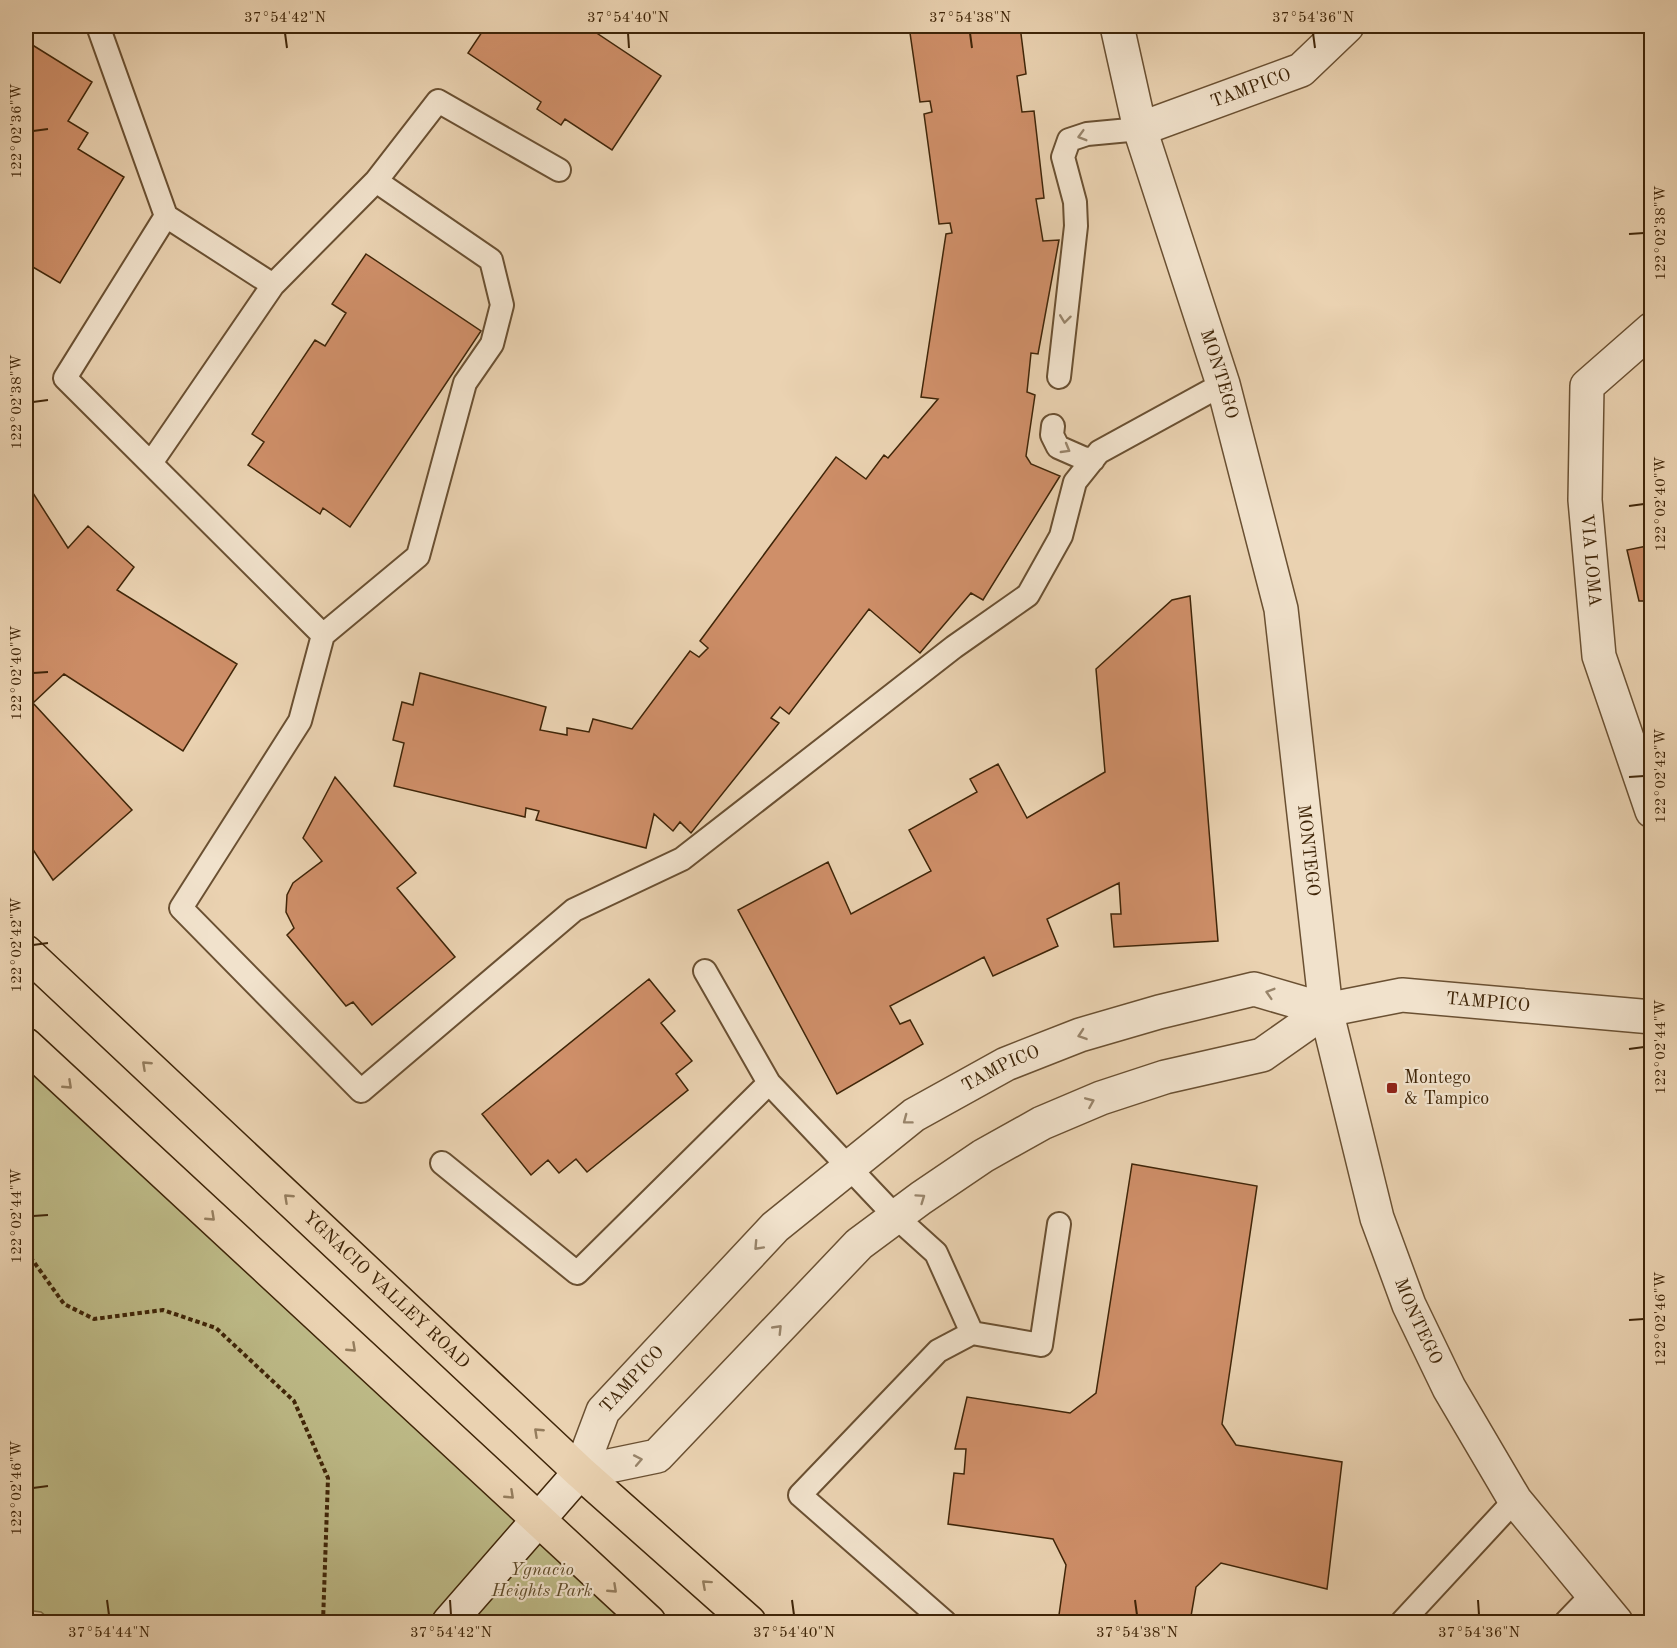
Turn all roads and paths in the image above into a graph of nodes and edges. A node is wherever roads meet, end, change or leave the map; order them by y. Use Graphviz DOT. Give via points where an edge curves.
graph roads {
  1 [pos="98,26"];
  2 [pos="1117,26"];
  3 [pos="1347,26"];
  4 [pos="1140,129"];
  5 [pos="559,170"];
  6 [pos="376,181"];
  7 [pos="166,216"];
  8 [pos="273,285"];
  9 [pos="1652,329"];
  10 [pos="1059,377"];
  11 [pos="1223,384"];
  12 [pos="1053,426"];
  13 [pos="1093,460"];
  14 [pos="151,463"];
  15 [pos="323,635"];
  16 [pos="1652,811"];
  17 [pos="26,952"];
  18 [pos="705,972"];
  19 [pos="1326,1010"];
  20 [pos="1652,1017"];
  21 [pos="26,1045"];
  22 [pos="770,1083"];
  23 [pos="442,1163"];
  24 [pos="849,1165"];
  25 [pos="895,1216"];
  26 [pos="1059,1224"];
  27 [pos="26,1251"];
  28 [pos="972,1333"];
  29 [pos="580,1472"];
  30 [pos="1515,1500"];
  31 [pos="539,1521"];
  32 [pos="1592,1595"];
  33 [pos="323,1623"];
  34 [pos="449,1623"];
  35 [pos="649,1623"];
  36 [pos="750,1623"];
  37 [pos="945,1623"];
  38 [pos="1402,1623"];
  39 [pos="1566,1623"];
  40 [pos="1616,1623"];
  1 -- 7 [label="lane"];
  2 -- 4 [label="street, MONTEGO"];
  3 -- 4 [label="street, TAMPICO" via="1301,70"];
  4 -- 10 [label="lane, one-way" via="1087,134 1070,140 1063,158 1075,202 1076,226"];
  4 -- 11 [label="street, MONTEGO"];
  5 -- 6 [label="lane" via="438,101"];
  6 -- 8 [label="lane"];
  6 -- 15 [label="lane" via="491,260 502,305 492,344 465,382 417,556"];
  7 -- 8 [label="lane"];
  7 -- 14 [label="lane" via="65,378"];
  8 -- 14 [label="lane"];
  9 -- 16 [label="street, VIA LOMA" via="1587,386 1585,500 1599,656"];
  11 -- 13 [label="lane" via="1099,452"];
  11 -- 19 [label="street, MONTEGO" via="1281,609"];
  12 -- 13 [label="lane, one-way" via="1052,435 1058,447"];
  13 -- 15 [label="lane" via="1075,482 1061,536 1028,595 954,647 682,859 574,910 362,1091 181,908 300,721"];
  14 -- 15 [label="lane"];
  29 -- 17 [label="highway, YGNACIO VALLEY ROAD, one-way"];
  18 -- 22 [label="lane"];
  19 -- 20 [label="street, TAMPICO" via="1402,995"];
  19 -- 24 [label="street, TAMPICO, one-way" via="1254,988 1080,1035 1006,1064 914,1115"];
  25 -- 19 [label="street, TAMPICO, one-way" via="983,1156 1042,1123 1166,1077 1262,1055"];
  19 -- 30 [label="street, MONTEGO" via="1377,1218 1409,1305 1449,1388"];
  21 -- 31 [label="highway, one-way"];
  22 -- 23 [label="lane" via="577,1273"];
  22 -- 24 [label="lane"];
  24 -- 25 [label="lane"];
  24 -- 29 [label="street, TAMPICO, one-way" via="776,1227 603,1411"];
  25 -- 28 [label="lane" via="936,1253"];
  29 -- 25 [label="street, TAMPICO, one-way" via="657,1456 859,1244"];
  26 -- 28 [label="lane" via="1041,1345"];
  27 -- 33 [label="path" via="64,1304 94,1319 163,1311 216,1328 294,1401 328,1478"];
  28 -- 37 [label="lane" via="938,1351 800,1495"];
  29 -- 31 [label="street"];
  36 -- 29 [label="highway, YGNACIO VALLEY ROAD, one-way"];
  30 -- 32 [label="street, MONTEGO"];
  30 -- 38 [label="lane"];
  31 -- 34 [label="street"];
  31 -- 35 [label="highway, one-way"];
  32 -- 39 [label="lane"];
  32 -- 40 [label="street, MONTEGO"];
}
